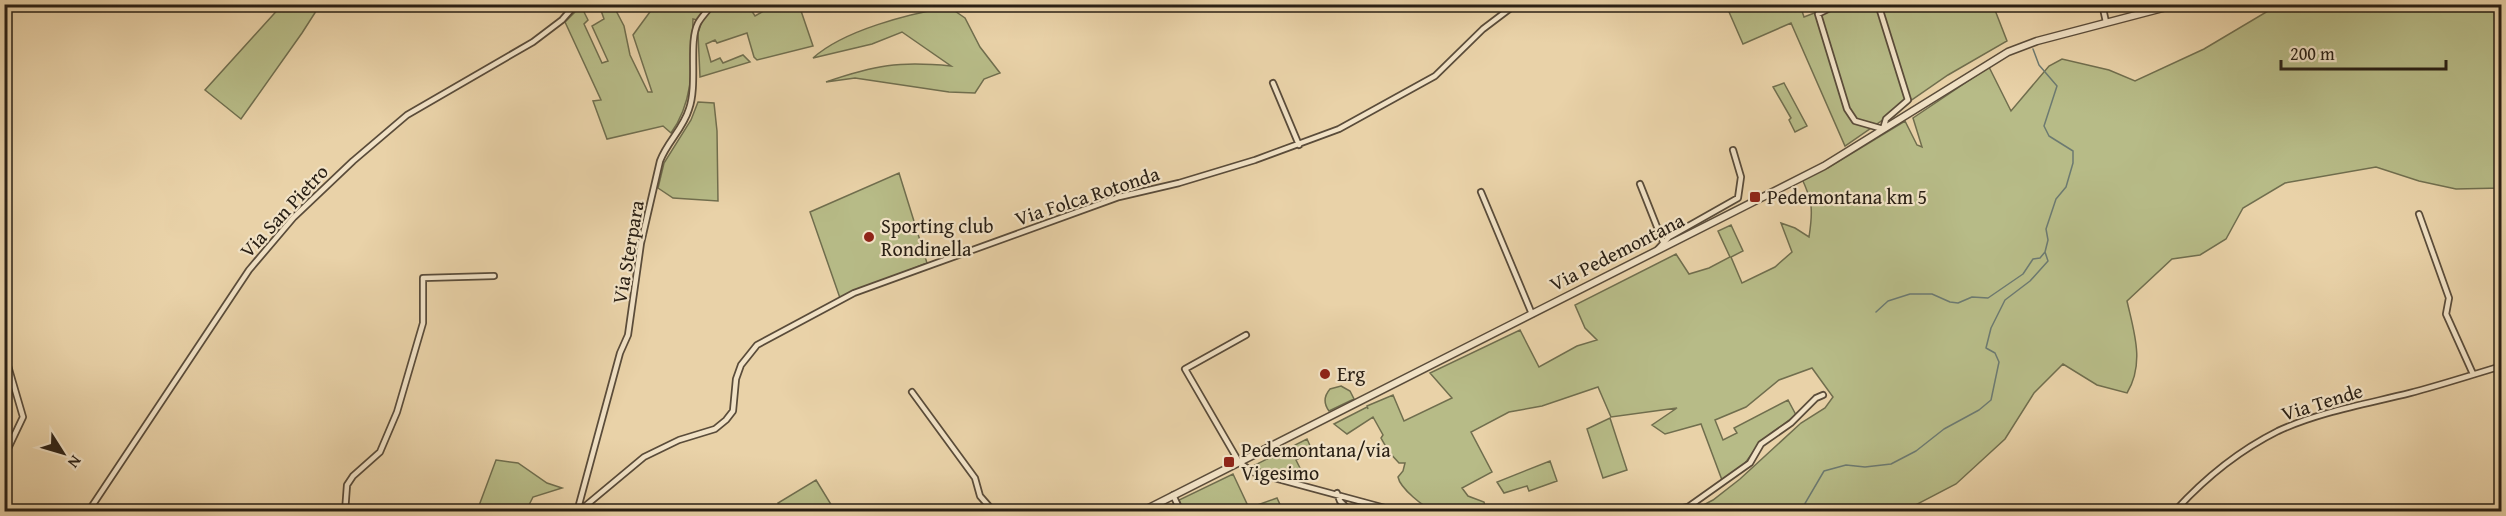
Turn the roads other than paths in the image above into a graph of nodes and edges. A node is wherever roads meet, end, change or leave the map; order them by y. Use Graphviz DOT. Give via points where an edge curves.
graph roads {
  1 [pos="576,4"];
  2 [pos="713,4"];
  3 [pos="1516,4"];
  4 [pos="1838,4"];
  5 [pos="1878,4"];
  6 [pos="2102,4"];
  7 [pos="2178,4"];
  8 [pos="2154,7"];
  9 [pos="2106,22"];
  10 [pos="4,69"];
  11 [pos="1273,83"];
  12 [pos="4,102"];
  13 [pos="1883,129"];
  14 [pos="1299,145"];
  15 [pos="1733,150"];
  16 [pos="1640,184"];
  17 [pos="1481,192"];
  18 [pos="2419,214"];
  19 [pos="1663,242"];
  20 [pos="1658,249"];
  21 [pos="494,276"];
  22 [pos="1532,314"];
  23 [pos="1246,334"];
  24 [pos="4,352"];
  25 [pos="2502,366"];
  26 [pos="2473,374"];
  27 [pos="912,392"];
  28 [pos="1823,395"];
  29 [pos="4,457"];
  30 [pos="1239,462"];
  31 [pos="1337,493"];
  32 [pos="1173,495"];
  33 [pos="88,512"];
  34 [pos="345,512"];
  35 [pos="578,512"];
  36 [pos="994,512"];
  37 [pos="1141,512"];
  38 [pos="1181,512"];
  39 [pos="1351,512"];
  40 [pos="1400,512"];
  41 [pos="1665,512"];
  42 [pos="2174,512"];
  1 -- 33 [label="street, Via San Pietro" via="562,20 524,48 407,115 294,217 249,270"];
  2 -- 35 [label="street, Via Sterpara" via="697,24 694,91 689,110 660,161 641,243 628,335 579,496"];
  3 -- 14 [label="street, Via Folca Rotonda" via="1483,29 1435,76 1339,129"];
  4 -- 13 [label="street" via="1818,14 1847,109 1855,121"];
  5 -- 13 [label="street" via="1908,100 1886,119"];
  6 -- 9 [label="street"];
  7 -- 8 [label="street, Via Pedemontana"];
  8 -- 9 [label="street, Via Pedemontana"];
  9 -- 13 [label="street, Via Pedemontana" via="2012,50"];
  10 -- 12 [label="street"];
  11 -- 14 [label="street"];
  13 -- 20 [label="street, Via Pedemontana" via="1824,166"];
  14 -- 35 [label="street, Via Folca Rotonda" via="1179,183 1119,197 854,293 757,345 741,365 736,379 734,411 715,429 644,457"];
  15 -- 19 [label="street" via="1742,177 1738,198"];
  16 -- 19 [label="street"];
  17 -- 22 [label="street"];
  18 -- 26 [label="street" via="2449,297 2446,314"];
  19 -- 20 [label="street"];
  20 -- 22 [label="street, Via Pedemontana"];
  21 -- 34 [label="street" via="423,278 423,323 398,412 380,452 347,485"];
  22 -- 30 [label="street, Via Pedemontana"];
  23 -- 30 [label="street" via="1185,369"];
  24 -- 29 [label="street" via="23,417"];
  25 -- 26 [label="street, Via Tende"];
  26 -- 42 [label="street, Via Tende" via="2278,431 2216,472"];
  27 -- 36 [label="street" via="975,478 980,496"];
  28 -- 41 [label="street" via="1761,444 1750,463 1688,507"];
  30 -- 31 [label="street" via="1252,472"];
  30 -- 32 [label="street, Via Pedemontana"];
  31 -- 39 [label="street"];
  31 -- 40 [label="street"];
  32 -- 37 [label="street, Via Pedemontana"];
  32 -- 38 [label="street"];
}
